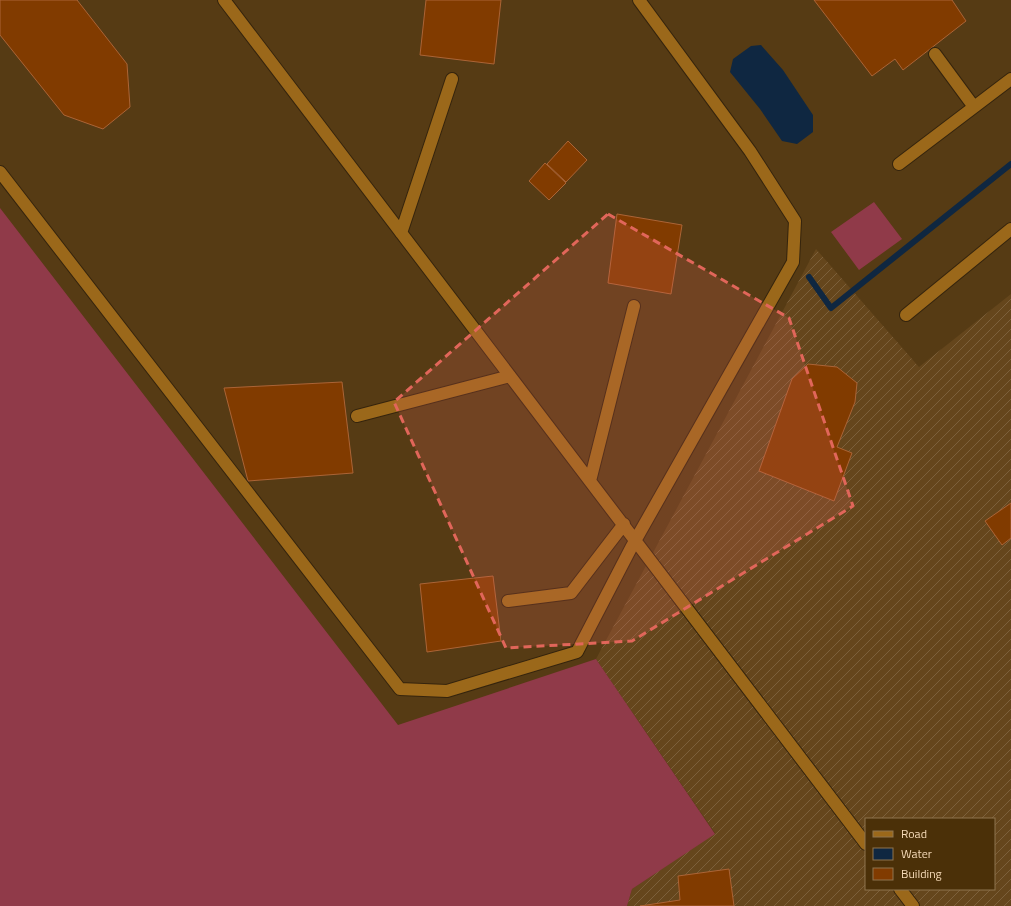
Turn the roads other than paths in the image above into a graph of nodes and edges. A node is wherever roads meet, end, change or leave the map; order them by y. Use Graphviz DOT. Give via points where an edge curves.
graph roads {
  1 [pos="224,0"];
  2 [pos="639,0"];
  3 [pos="936,54"];
  4 [pos="452,79"];
  5 [pos="1011,79"];
  6 [pos="974,107"];
  7 [pos="898,164"];
  8 [pos="0,172"];
  9 [pos="1011,229"];
  10 [pos="401,233"];
  11 [pos="634,306"];
  12 [pos="906,315"];
  13 [pos="510,376"];
  14 [pos="356,416"];
  15 [pos="590,481"];
  16 [pos="624,524"];
  17 [pos="635,539"];
  18 [pos="508,601"];
  19 [pos="865,843"];
  20 [pos="901,890"];
  21 [pos="913,906"];
  1 -- 10 [label="lane"];
  2 -- 17 [label="lane" via="750,151 796,221 793,262"];
  3 -- 6 [label="lane"];
  4 -- 10 [label="lane"];
  5 -- 6 [label="lane"];
  6 -- 7 [label="lane"];
  8 -- 17 [label="lane" via="400,689 447,691 577,652"];
  9 -- 12 [label="lane"];
  10 -- 13 [label="lane"];
  11 -- 15 [label="lane"];
  13 -- 14 [label="lane"];
  13 -- 15 [label="lane"];
  15 -- 16 [label="lane"];
  16 -- 17 [label="lane"];
  16 -- 18 [label="lane" via="571,592"];
  17 -- 19 [label="lane"];
  20 -- 21 [label="lane"];
}
